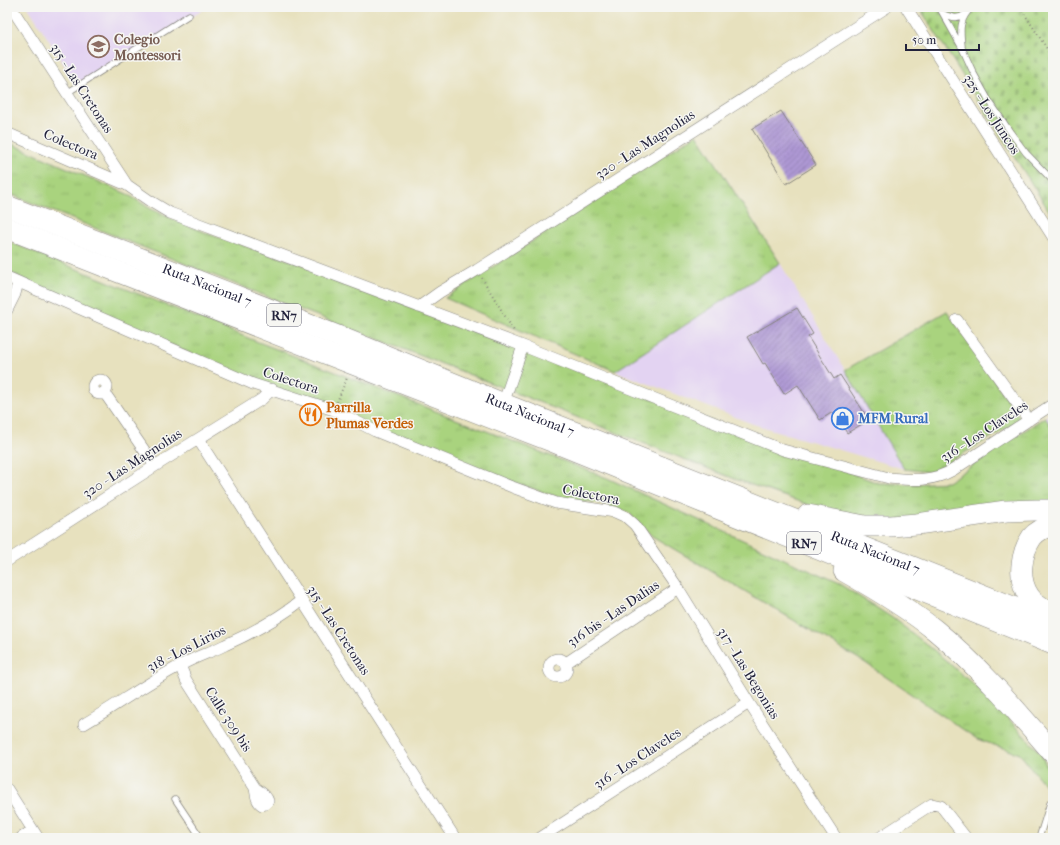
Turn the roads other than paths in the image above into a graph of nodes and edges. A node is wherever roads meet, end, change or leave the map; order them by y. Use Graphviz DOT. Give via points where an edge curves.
graph roads {
  1 [pos="11,7"];
  2 [pos="886,7"];
  3 [pos="906,7"];
  4 [pos="939,7"];
  5 [pos="970,9"];
  6 [pos="943,14"];
  7 [pos="189,15"];
  8 [pos="962,48"];
  9 [pos="67,93"];
  10 [pos="7,133"];
  11 [pos="1053,181"];
  12 [pos="128,185"];
  13 [pos="7,206"];
  14 [pos="7,228"];
  15 [pos="1053,237"];
  16 [pos="7,277"];
  17 [pos="18,282"];
  18 [pos="419,307"];
  19 [pos="7,310"];
  20 [pos="956,320"];
  21 [pos="523,346"];
  22 [pos="272,389"];
  23 [pos="104,392"];
  24 [pos="503,404"];
  25 [pos="1053,404"];
  26 [pos="1029,420"];
  27 [pos="198,439"];
  28 [pos="155,466"];
  29 [pos="906,480"];
  30 [pos="732,495"];
  31 [pos="1053,510"];
  32 [pos="757,524"];
  33 [pos="1053,524"];
  34 [pos="635,525"];
  35 [pos="7,561"];
  36 [pos="678,588"];
  37 [pos="302,600"];
  38 [pos="1053,614"];
  39 [pos="1053,623"];
  40 [pos="1053,644"];
  41 [pos="566,663"];
  42 [pos="180,665"];
  43 [pos="749,704"];
  44 [pos="84,724"];
  45 [pos="1053,753"];
  46 [pos="255,788"];
  47 [pos="7,789"];
  48 [pos="175,798"];
  49 [pos="1050,803"];
  50 [pos="36,834"];
  51 [pos="21,838"];
  52 [pos="201,838"];
  53 [pos="455,838"];
  54 [pos="540,838"];
  55 [pos="836,838"];
  56 [pos="879,838"];
  57 [pos="966,838"];
  58 [pos="1039,838"];
  1 -- 9 [label="street, 315 - Las Cretonas"];
  2 -- 18 [label="street, 320 - Las Magnolias"];
  3 -- 15 [label="street, 325 - Los Juncos"];
  4 -- 6 [label="lane"];
  5 -- 6 [label="lane" via="961,17"];
  5 -- 8 [label="lane" via="961,23"];
  6 -- 8 [label="lane"];
  7 -- 9 [label="lane"];
  8 -- 11 [label="lane" via="988,99 1011,133"];
  9 -- 12 [label="street, 315 - Las Cretonas"];
  10 -- 12 [label="street, Colectora"];
  12 -- 18 [label="street, Colectora" via="170,213"];
  13 -- 24 [label="highway, Ruta Nacional 7 / RN7"];
  14 -- 32 [label="highway, Ruta Nacional 7 / RN7"];
  16 -- 17 [label="street, Colectora"];
  17 -- 19 [label="street" via="16,294"];
  17 -- 22 [label="street, Colectora" via="253,384"];
  18 -- 21 [label="street, Colectora"];
  20 -- 26 [label="street"];
  21 -- 24 [label="street"];
  21 -- 29 [label="street, Colectora" via="783,450 889,478"];
  22 -- 27 [label="street, 320 - Las Magnolias" via="262,399"];
  22 -- 34 [label="street, Colectora" via="334,410 375,431 512,487 556,503 615,512"];
  23 -- 28 [label="street"];
  24 -- 30 [label="highway, Ruta Nacional 7 / RN7"];
  25 -- 26 [label="street, 316 - Los Claveles"];
  26 -- 29 [label="street, 316 - Los Claveles" via="943,476"];
  27 -- 28 [label="street, 320 - Las Magnolias"];
  27 -- 37 [label="street, 315 - Las Cretonas"];
  28 -- 35 [label="street, 320 - Las Magnolias"];
  30 -- 31 [label="highway" via="810,516 865,526 917,524 1006,511"];
  30 -- 39 [label="highway, Ruta Nacional 7 / RN7"];
  32 -- 40 [label="highway, Ruta Nacional 7 / RN7"];
  32 -- 45 [label="highway" via="884,594 930,626 969,660"];
  33 -- 38 [label="highway" via="1033,536 1024,553 1022,568 1024,585 1029,596"];
  34 -- 36 [label="street, 317 - Las Begonias"];
  36 -- 41 [label="street, 316 bis - Las Dalias"];
  36 -- 43 [label="street, 317 - Las Begonias"];
  37 -- 42 [label="street, 318 - Los Lirios" via="254,631"];
  37 -- 53 [label="street, 315 - Las Cretonas"];
  42 -- 44 [label="street, 318 - Los Lirios"];
  42 -- 46 [label="street, Calle 309 bis" via="186,680"];
  43 -- 54 [label="street, 316 - Los Claveles"];
  43 -- 55 [label="street, 317 - Las Begonias"];
  47 -- 50 [label="street"];
  48 -- 52 [label="lane"];
  49 -- 58 [label="lane"];
  50 -- 51 [label="street"];
  56 -- 57 [label="street" via="932,804 941,806"];
}
